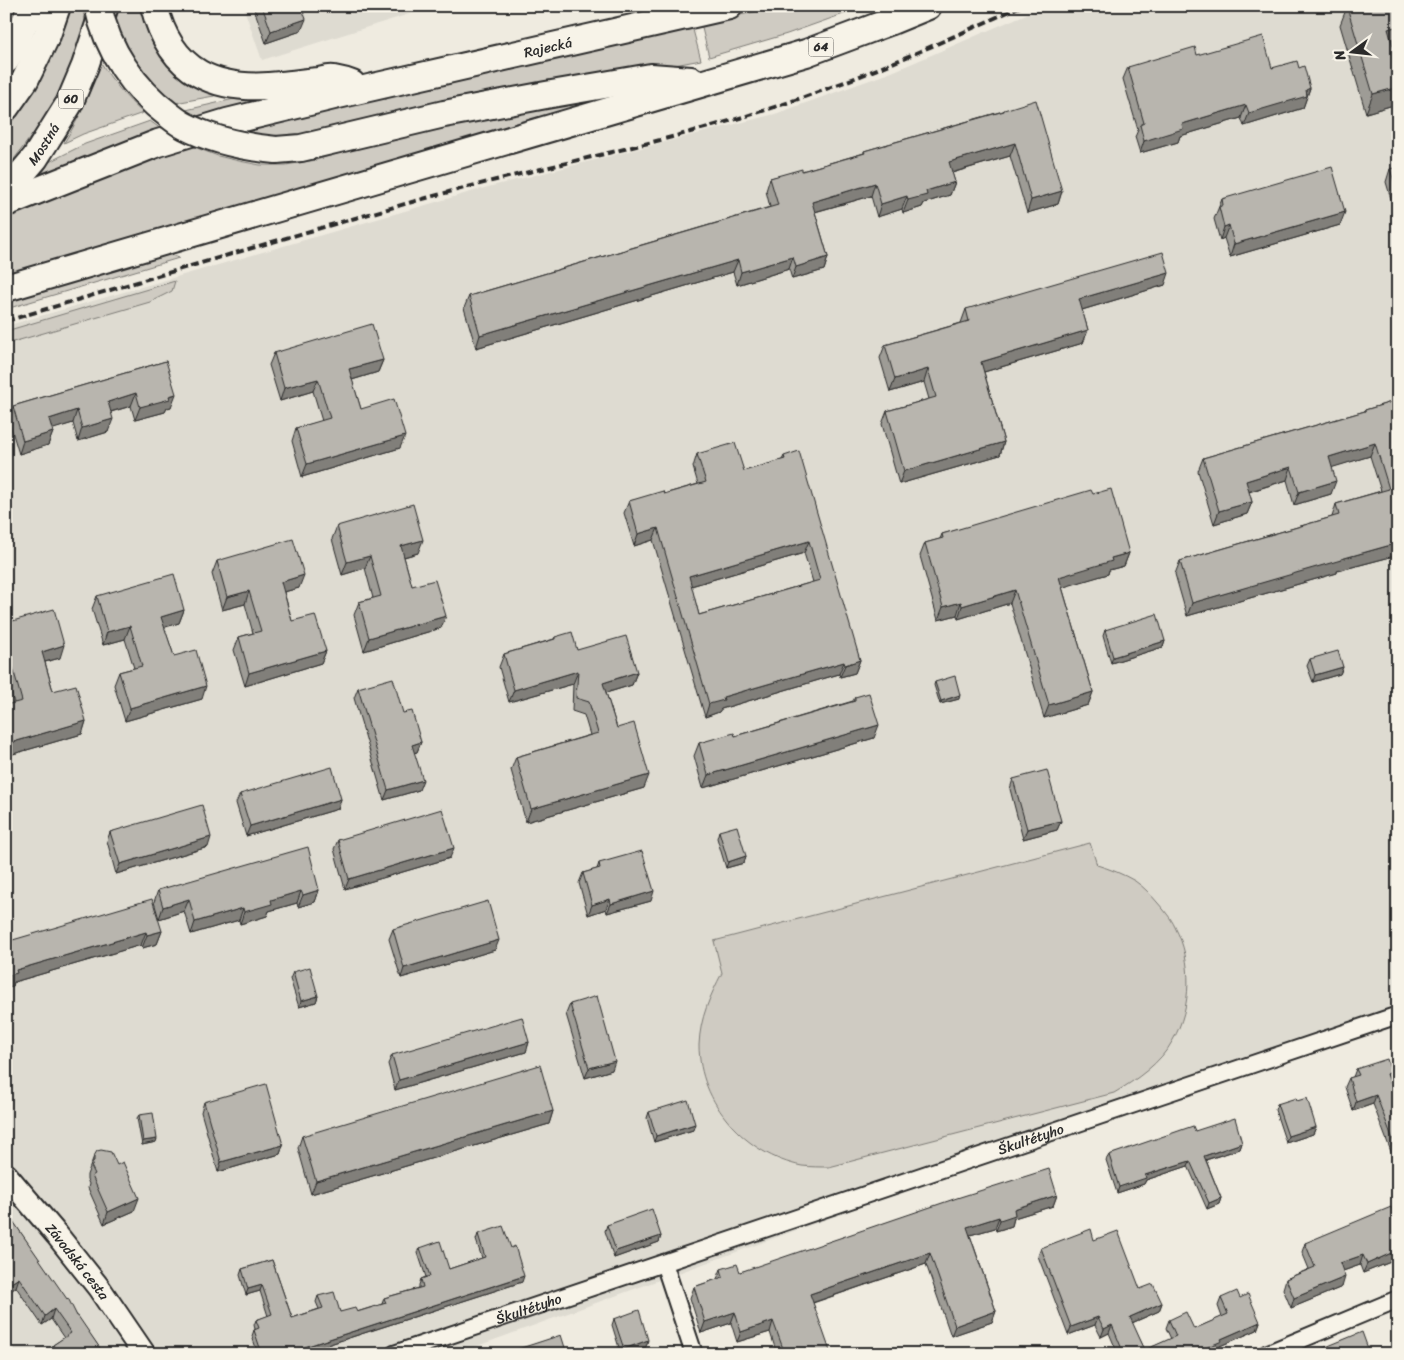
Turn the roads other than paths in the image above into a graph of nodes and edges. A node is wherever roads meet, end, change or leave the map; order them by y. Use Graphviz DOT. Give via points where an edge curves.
graph roads {
  1 [pos="32,6"];
  2 [pos="57,6"];
  3 [pos="98,6"];
  4 [pos="104,6"];
  5 [pos="154,6"];
  6 [pos="729,6"];
  7 [pos="928,6"];
  8 [pos="693,10"];
  9 [pos="6,60"];
  10 [pos="712,81"];
  11 [pos="368,88"];
  12 [pos="6,107"];
  13 [pos="10,192"];
  14 [pos="6,288"];
  15 [pos="1398,1016"];
  16 [pos="6,1175"];
  17 [pos="664,1263"];
  18 [pos="1398,1299"];
  19 [pos="144,1354"];
  20 [pos="394,1354"];
  21 [pos="694,1354"];
  22 [pos="1266,1354"];
  1 -- 9 [label="main road"];
  2 -- 12 [label="main road" via="25,80"];
  3 -- 10 [label="main road, bridge" via="101,22 122,67 157,106 183,126 251,148 301,148 444,114 651,78"];
  4 -- 13 [label="main road, Mostná / 60" via="69,104"];
  5 -- 11 [label="main road" via="166,39 180,58 210,80 255,87 333,79"];
  6 -- 8 [label="main road, Rajecká"];
  7 -- 10 [label="main road, 64" via="806,53"];
  8 -- 11 [label="main road, Rajecká" via="630,29"];
  10 -- 14 [label="main road"];
  11 -- 13 [label="main road, Rajecká" via="227,122"];
  15 -- 17 [label="street, Škultétyho"];
  16 -- 19 [label="street, Závodská cesta" via="58,1235"];
  17 -- 20 [label="street, Škultétyho"];
  17 -- 21 [label="street"];
  18 -- 22 [label="street"];
}
